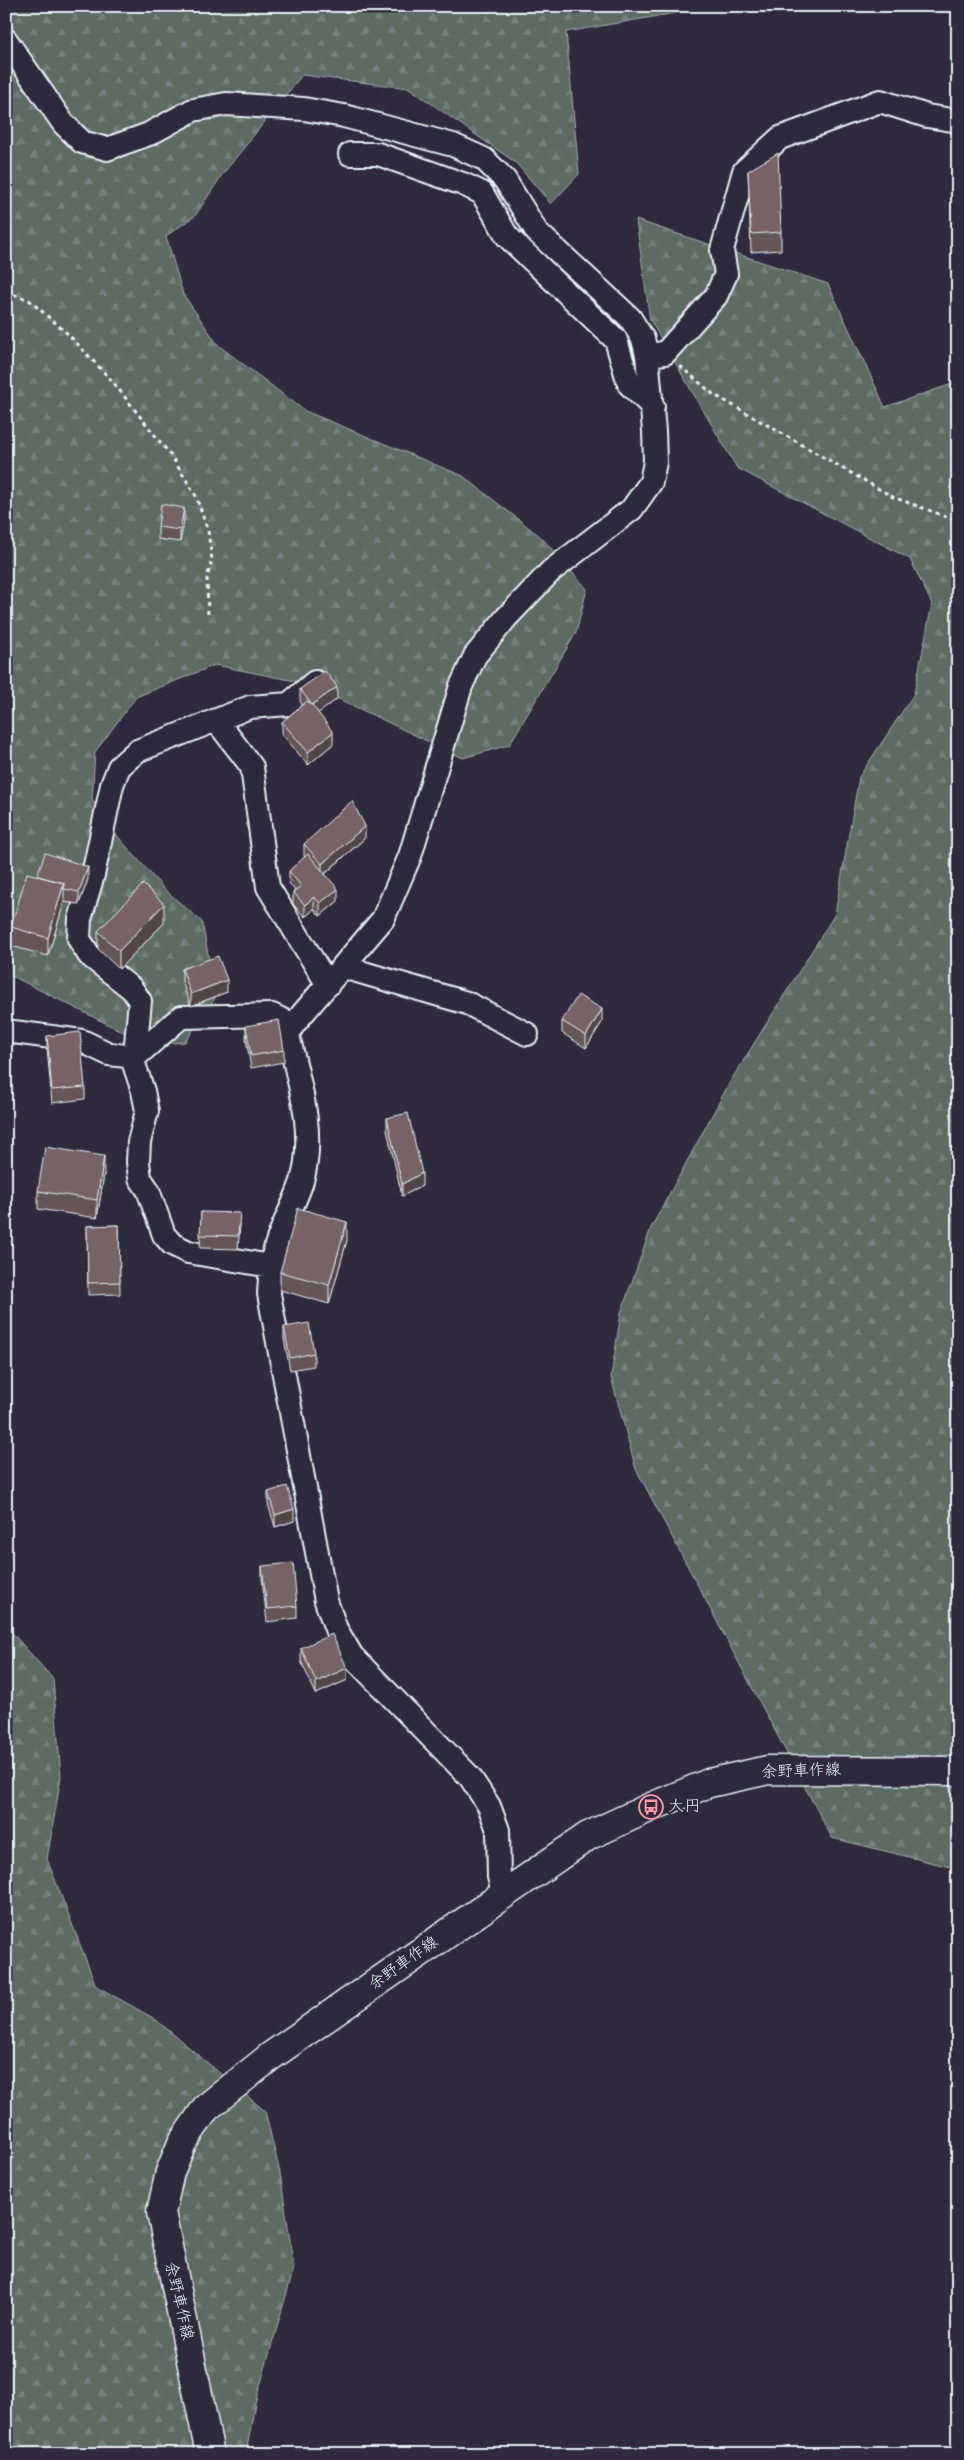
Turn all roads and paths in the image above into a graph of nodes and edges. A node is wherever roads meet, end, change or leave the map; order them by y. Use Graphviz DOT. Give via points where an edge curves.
graph roads {
  1 [pos="6,40"];
  2 [pos="958,121"];
  3 [pos="350,154"];
  4 [pos="6,292"];
  5 [pos="656,354"];
  6 [pos="653,407"];
  7 [pos="958,521"];
  8 [pos="208,616"];
  9 [pos="315,682"];
  10 [pos="216,720"];
  11 [pos="343,967"];
  12 [pos="328,985"];
  13 [pos="293,1025"];
  14 [pos="6,1031"];
  15 [pos="527,1034"];
  16 [pos="135,1057"];
  17 [pos="271,1266"];
  18 [pos="958,1771"];
  19 [pos="504,1894"];
  20 [pos="210,2454"];
  1 -- 5 [label="street" via="63,123 82,142 107,150 149,134 193,110 226,104 304,109 344,116 453,145 484,159 505,180 537,232 630,318"];
  2 -- 5 [label="street" via="927,116 880,101 780,138 744,171 722,250 726,274 716,296"];
  3 -- 6 [label="street" via="378,154 463,184 482,194 507,236 616,340 629,384"];
  4 -- 8 [label="path" via="30,300 68,334 113,382 172,457 191,488 208,531 212,560 207,578"];
  5 -- 6 [label="street"];
  5 -- 7 [label="path" via="713,394 893,497"];
  6 -- 11 [label="street" via="656,462 651,482 632,509 551,571 475,656 462,686 410,856 383,919"];
  9 -- 10 [label="street" via="289,704 250,707"];
  10 -- 12 [label="street" via="252,767 268,887"];
  10 -- 16 [label="street" via="137,751 119,767 112,784 94,875 80,919 79,939 89,955 132,989 140,1001"];
  11 -- 12 [label="street"];
  11 -- 15 [label="street" via="467,1003"];
  12 -- 13 [label="street"];
  13 -- 16 [label="street" via="272,1015 181,1017"];
  13 -- 17 [label="street" via="288,1035 308,1121 306,1151 302,1181"];
  14 -- 16 [label="street" via="82,1041 108,1054"];
  16 -- 17 [label="street" via="147,1112 138,1142 140,1178 148,1190 164,1235 172,1244 188,1252"];
  17 -- 19 [label="street" via="269,1294 326,1600 336,1629 352,1656 470,1777 489,1806 498,1830 499,1877"];
  18 -- 19 [label="main road, 余野車作線" via="768,1770 709,1783 588,1836"];
  19 -- 20 [label="main road, 余野車作線" via="271,2056 206,2108 182,2144 170,2172 161,2212"];
}
